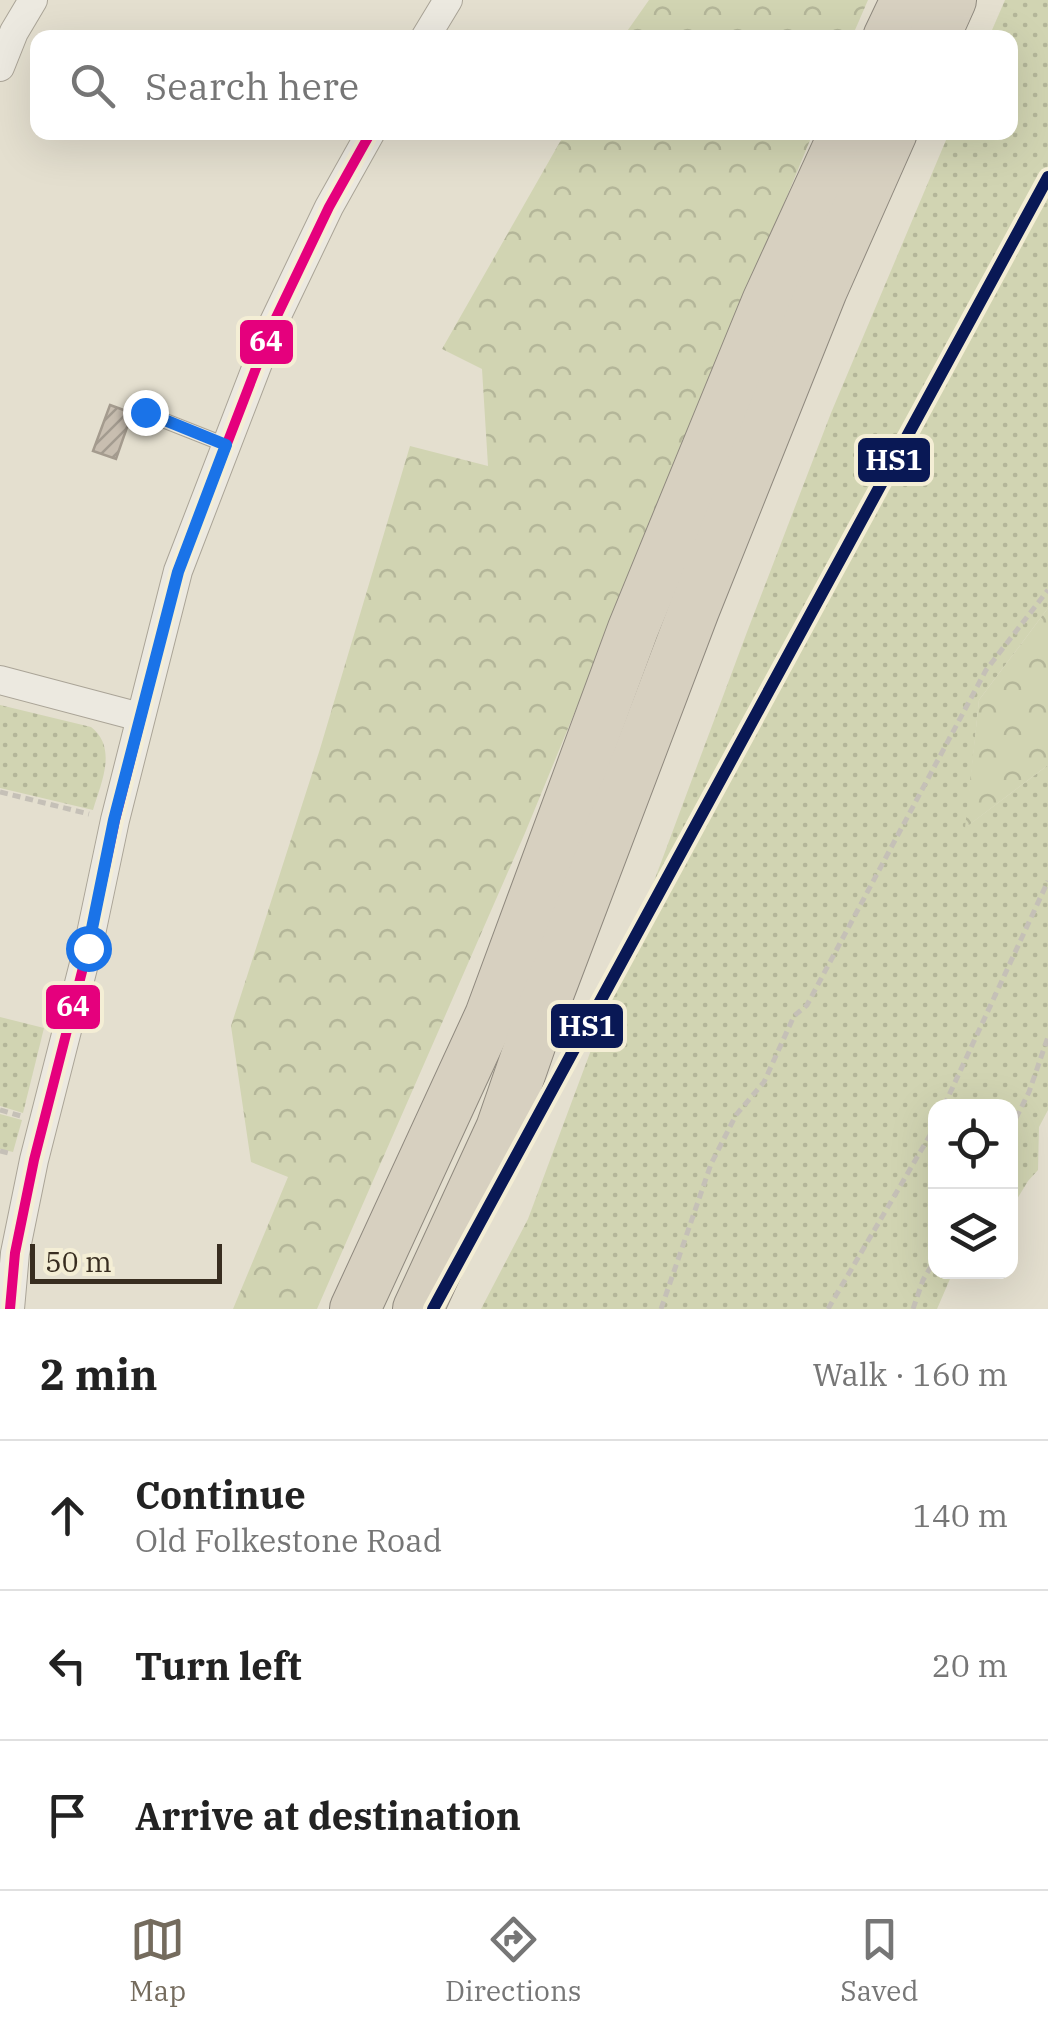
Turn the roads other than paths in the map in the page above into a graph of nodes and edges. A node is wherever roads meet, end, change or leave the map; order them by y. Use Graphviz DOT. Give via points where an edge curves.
graph roads {
  1 [pos="32,0"];
  2 [pos="448,0"];
  3 [pos="906,0"];
  4 [pos="950,0"];
  5 [pos="431,30"];
  6 [pos="892,30"];
  7 [pos="937,30"];
  8 [pos="0,67"];
  9 [pos="366,140"];
  10 [pos="841,140"];
  11 [pos="888,140"];
  12 [pos="145,412"];
  13 [pos="226,445"];
  14 [pos="0,680"];
  15 [pos="140,717"];
  16 [pos="7,1252"];
  17 [pos="10,1309"];
  18 [pos="355,1309"];
  19 [pos="418,1309"];
  1 -- 8 [label="street"];
  2 -- 5 [label="street"];
  3 -- 6 [label="highway"];
  4 -- 7 [label="highway"];
  9 -- 13 [label="street" via="273,324"];
  10 -- 18 [label="highway" via="633,628 490,1016"];
  11 -- 19 [label="highway" via="694,610 501,1129"];
  12 -- 13 [label="lane"];
  13 -- 15 [label="street" via="178,572"];
  14 -- 15 [label="street"];
  15 -- 16 [label="street" via="88,948"];
  16 -- 17 [label="street"];
}
